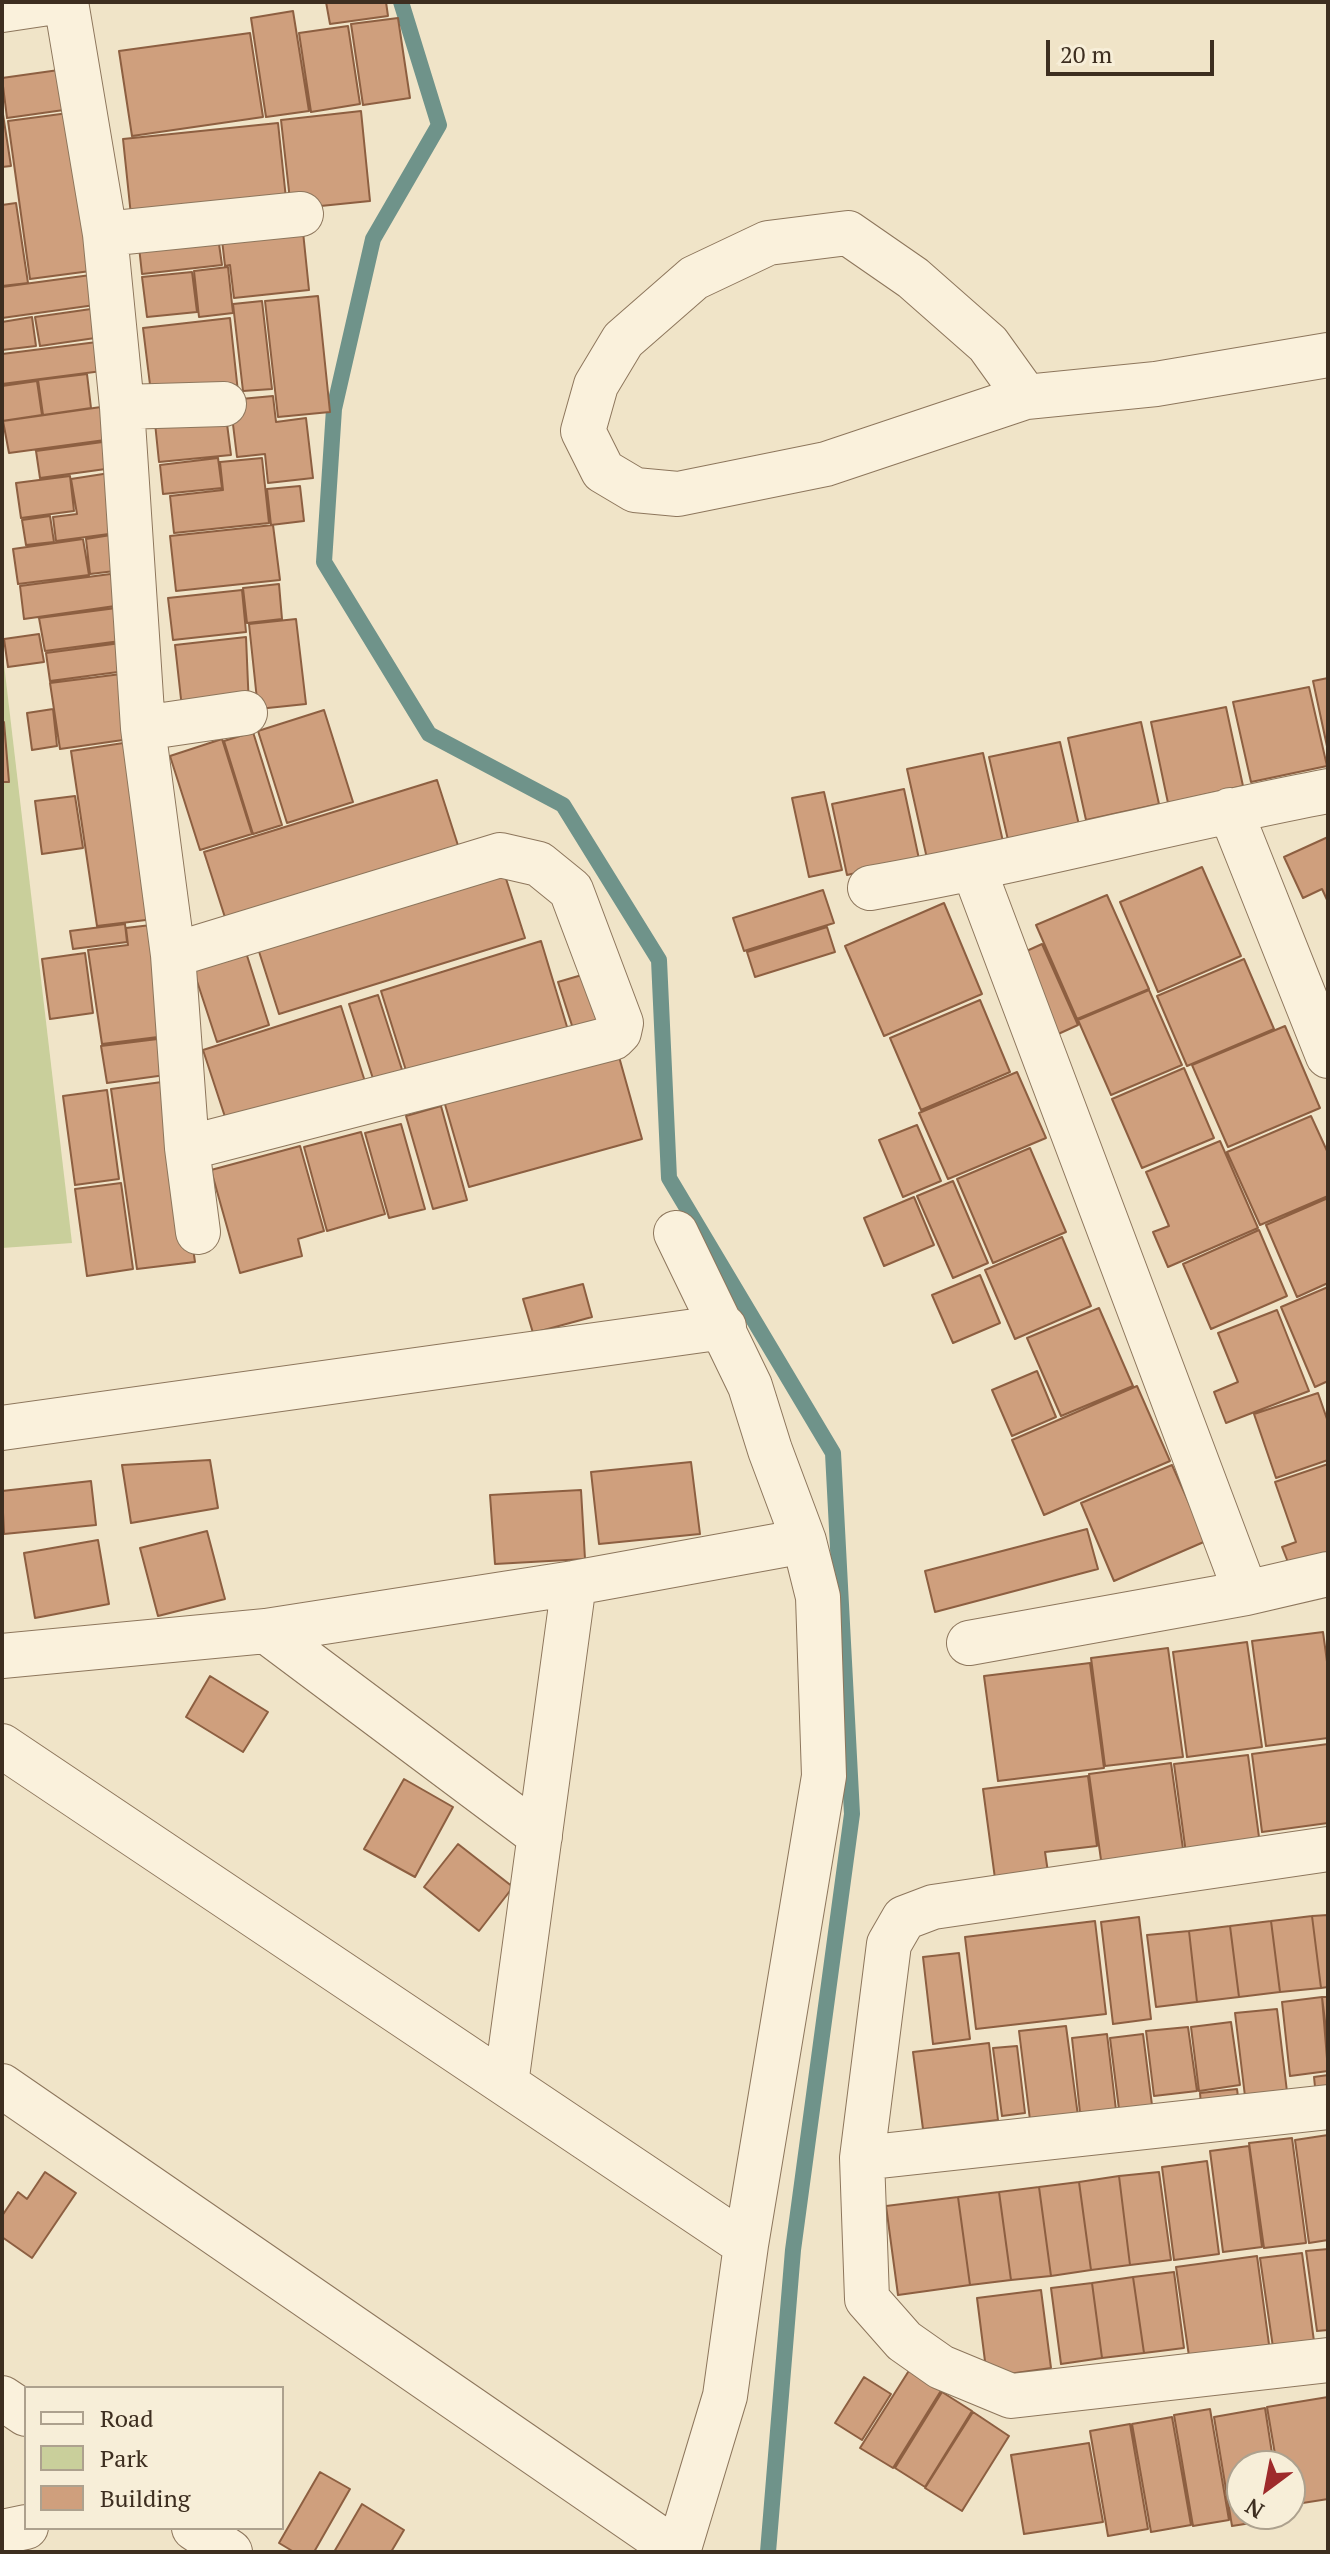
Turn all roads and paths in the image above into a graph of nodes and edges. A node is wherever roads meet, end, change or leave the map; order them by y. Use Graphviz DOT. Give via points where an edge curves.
graph roads {
  1 [pos="35,5"];
  2 [pos="301,214"];
  3 [pos="105,234"];
  4 [pos="1328,355"];
  5 [pos="1026,397"];
  6 [pos="224,404"];
  7 [pos="122,407"];
  8 [pos="245,713"];
  9 [pos="143,728"];
  10 [pos="1328,791"];
  11 [pos="1230,810"];
  12 [pos="974,870"];
  13 [pos="870,888"];
  14 [pos="173,955"];
  15 [pos="1328,1056"];
  16 [pos="187,1148"];
  17 [pos="198,1232"];
  18 [pos="676,1233"];
  19 [pos="724,1327"];
  20 [pos="2,1428"];
  21 [pos="804,1541"];
  22 [pos="1328,1574"];
  23 [pos="574,1583"];
  24 [pos="1246,1593"];
  25 [pos="266,1631"];
  26 [pos="969,1643"];
  27 [pos="2,1656"];
  28 [pos="2,1746"];
  29 [pos="540,1836"];
  30 [pos="1328,1849"];
  31 [pos="506,2084"];
  32 [pos="2,2086"];
  33 [pos="1328,2107"];
  34 [pos="862,2158"];
  35 [pos="746,2245"];
  36 [pos="1328,2360"];
  37 [pos="2,2398"];
  38 [pos="24,2413"];
  39 [pos="24,2527"];
  40 [pos="197,2530"];
  41 [pos="2,2532"];
  42 [pos="230,2552"];
  43 [pos="679,2552"];
  1 -- 3 [label="street"];
  2 -- 3 [label="street"];
  3 -- 7 [label="street"];
  4 -- 5 [label="street" via="1156,384"];
  5 -- 5 [label="street" via="988,344 913,278 848,233 768,243 694,278 623,340 596,385 583,431 603,471 635,490 678,494 826,464"];
  6 -- 7 [label="street"];
  7 -- 9 [label="street"];
  8 -- 9 [label="street"];
  9 -- 14 [label="street"];
  10 -- 11 [label="street"];
  11 -- 12 [label="street"];
  11 -- 15 [label="street"];
  12 -- 13 [label="street"];
  12 -- 24 [label="street"];
  14 -- 16 [label="street"];
  14 -- 16 [label="street" via="500,855 539,864 571,890 621,1023 613,1038"];
  16 -- 17 [label="street"];
  18 -- 19 [label="street"];
  19 -- 20 [label="street"];
  19 -- 21 [label="street"];
  21 -- 23 [label="street"];
  21 -- 35 [label="street" via="818,1597 824,1776"];
  22 -- 24 [label="street"];
  23 -- 25 [label="street"];
  23 -- 29 [label="street"];
  24 -- 26 [label="street"];
  25 -- 27 [label="street"];
  25 -- 29 [label="street"];
  28 -- 31 [label="street"];
  29 -- 31 [label="street"];
  30 -- 34 [label="street" via="933,1907 904,1918 889,1944"];
  31 -- 35 [label="street"];
  32 -- 43 [label="street"];
  33 -- 34 [label="street"];
  34 -- 36 [label="street" via="867,2299 904,2341 941,2367 1011,2396"];
  35 -- 43 [label="street" via="725,2396"];
  37 -- 38 [label="street"];
  39 -- 41 [label="street"];
  40 -- 42 [label="street"];
}
